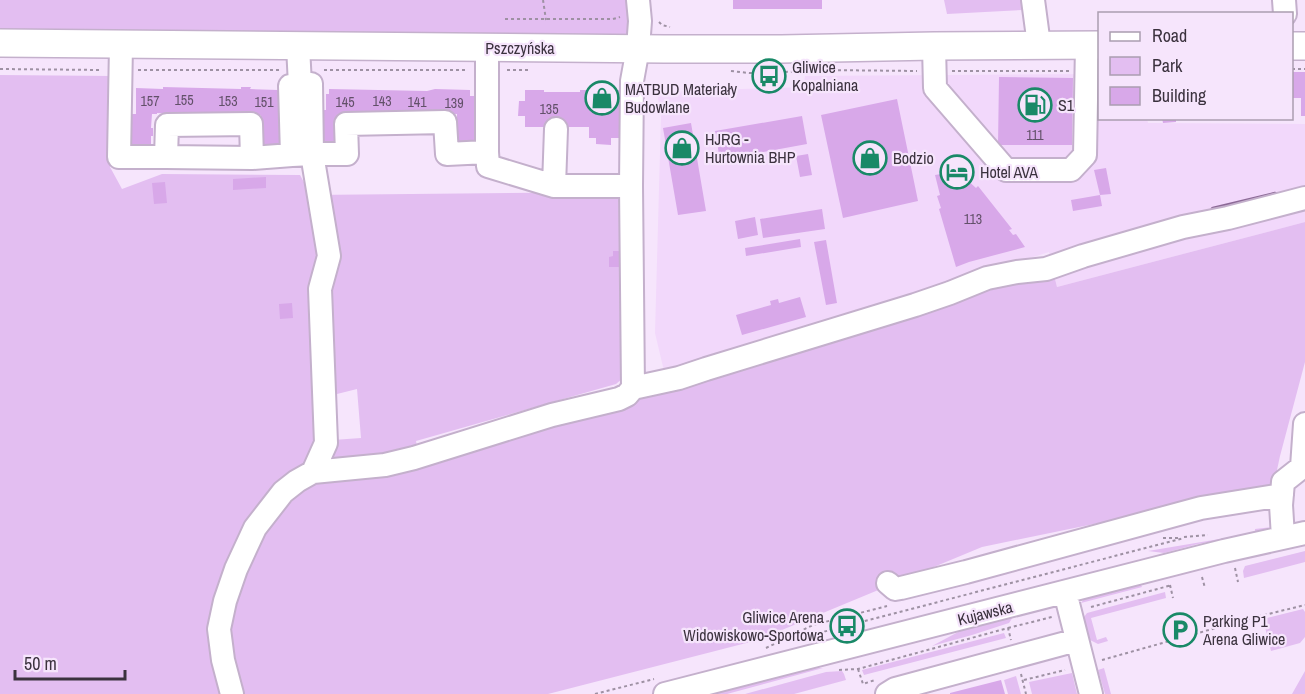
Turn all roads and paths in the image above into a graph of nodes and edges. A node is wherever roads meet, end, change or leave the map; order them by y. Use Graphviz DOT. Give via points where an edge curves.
graph roads {
  1 [pos="543,0"];
  2 [pos="638,0"];
  3 [pos="1033,0"];
  4 [pos="621,17"];
  5 [pos="654,18"];
  6 [pos="505,19"];
  7 [pos="546,20"];
  8 [pos="679,27"];
  9 [pos="0,44"];
  10 [pos="121,45"];
  11 [pos="1039,45"];
  12 [pos="1093,45"];
  13 [pos="298,46"];
  14 [pos="934,46"];
  15 [pos="487,48"];
  16 [pos="638,48"];
  17 [pos="556,129"];
  18 [pos="487,152"];
  19 [pos="302,155"];
  20 [pos="166,157"];
  21 [pos="252,158"];
  22 [pos="554,186"];
  23 [pos="631,186"];
  24 [pos="1305,198"];
  25 [pos="633,388"];
  26 [pos="1305,424"];
  27 [pos="313,472"];
  28 [pos="1282,495"];
  29 [pos="1305,533"];
  30 [pos="1283,537"];
  31 [pos="1184,538"];
  32 [pos="1235,568"];
  33 [pos="1202,576"];
  34 [pos="888,582"];
  35 [pos="1239,582"];
  36 [pos="1170,585"];
  37 [pos="1205,588"];
  38 [pos="1065,592"];
  39 [pos="1142,593"];
  40 [pos="1173,598"];
  41 [pos="1305,605"];
  42 [pos="1090,607"];
  43 [pos="1053,617"];
  44 [pos="1008,628"];
  45 [pos="815,634"];
  46 [pos="1015,657"];
  47 [pos="1077,658"];
  48 [pos="858,669"];
  49 [pos="836,670"];
  50 [pos="1023,681"];
  51 [pos="862,684"];
  52 [pos="691,691"];
  53 [pos="232,694"];
  54 [pos="665,694"];
  55 [pos="887,694"];
  56 [pos="1026,694"];
  57 [pos="1091,694"];
  1 -- 7 [label="path"];
  2 -- 16 [label="street"];
  3 -- 11 [label="street"];
  4 -- 7 [label="path"];
  5 -- 8 [label="path" via="662,25"];
  6 -- 7 [label="path"];
  9 -- 10 [label="main road, Pszczyńska"];
  10 -- 13 [label="main road, Pszczyńska"];
  10 -- 20 [label="street" via="119,157"];
  11 -- 12 [label="main road, Pszczyńska"];
  11 -- 14 [label="main road, Pszczyńska"];
  12 -- 14 [label="street" via="1085,155 1071,171 1005,170 935,88"];
  13 -- 15 [label="main road, Pszczyńska"];
  13 -- 19 [label="street" via="300,85 290,86"];
  14 -- 16 [label="main road, Pszczyńska"];
  15 -- 16 [label="main road, Pszczyńska"];
  15 -- 18 [label="street"];
  16 -- 23 [label="street" via="632,81"];
  17 -- 22 [label="street"];
  18 -- 19 [label="street" via="447,154 445,123 346,124 347,154"];
  18 -- 22 [label="street" via="488,166"];
  19 -- 21 [label="street"];
  19 -- 27 [label="street" via="328,256 320,289 326,443"];
  20 -- 21 [label="street"];
  20 -- 21 [label="street" via="167,124 251,124"];
  22 -- 23 [label="street"];
  23 -- 25 [label="street"];
  24 -- 25 [label="street" via="1183,227 1047,269 987,278 915,305 679,378"];
  25 -- 27 [label="street" via="619,399 552,415 414,458"];
  26 -- 28 [label="street" via="1302,467 1283,482"];
  27 -- 53 [label="street" via="283,492 271,507 255,528 236,569 219,629"];
  28 -- 30 [label="street"];
  28 -- 34 [label="street" via="1201,508 901,588 895,589"];
  29 -- 30 [label="street, Kujawska"];
  30 -- 38 [label="street, Kujawska"];
  31 -- 45 [label="path"];
  32 -- 35 [label="path"];
  33 -- 37 [label="path"];
  36 -- 40 [label="path"];
  38 -- 47 [label="street"];
  38 -- 52 [label="street, Kujawska"];
  39 -- 42 [label="path"];
  41 -- 47 [label="path"];
  43 -- 44 [label="path"];
  44 -- 46 [label="path"];
  44 -- 48 [label="path"];
  46 -- 47 [label="street"];
  46 -- 50 [label="path"];
  46 -- 55 [label="street"];
  47 -- 50 [label="path"];
  47 -- 57 [label="street"];
  48 -- 49 [label="path"];
  48 -- 51 [label="path"];
  50 -- 56 [label="path"];
  52 -- 54 [label="street, Kujawska"];
}
